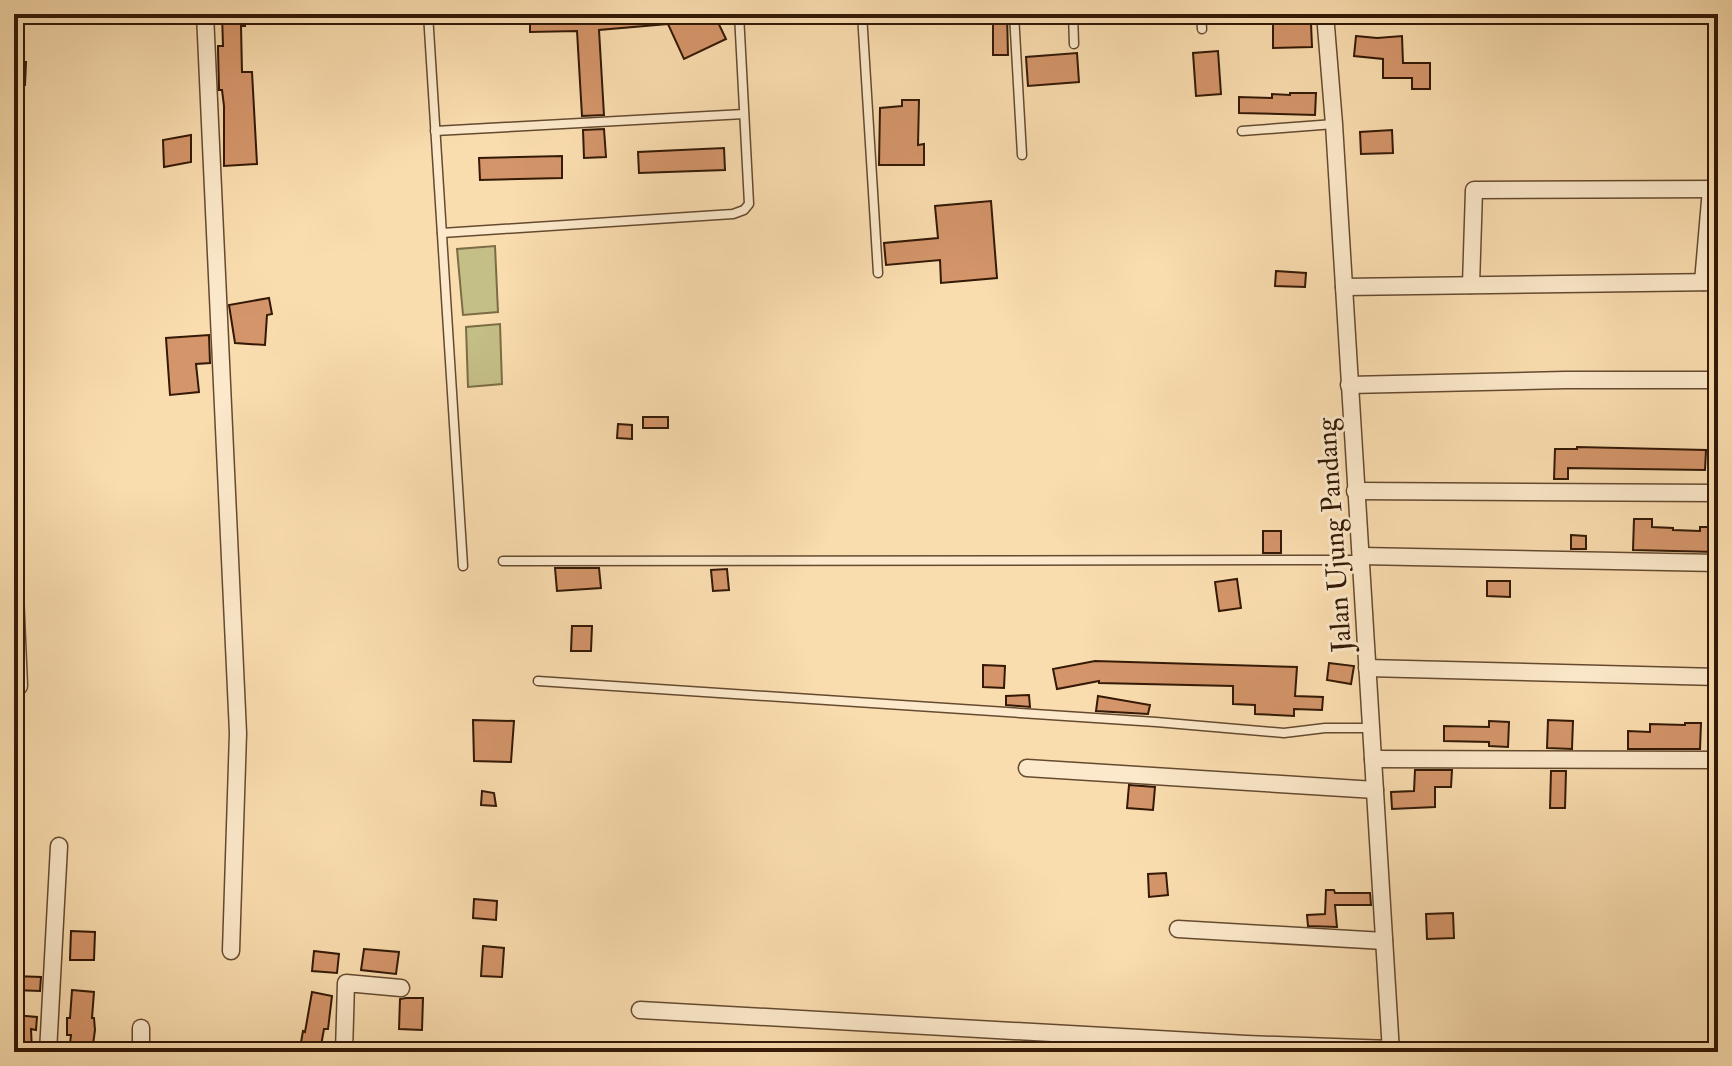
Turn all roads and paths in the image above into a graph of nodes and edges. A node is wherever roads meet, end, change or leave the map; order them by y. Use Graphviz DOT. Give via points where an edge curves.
graph roads {
  1 [pos="205,14"];
  2 [pos="428,14"];
  3 [pos="739,14"];
  4 [pos="862,14"];
  5 [pos="1014,14"];
  6 [pos="1073,14"];
  7 [pos="1201,14"];
  8 [pos="1325,14"];
  9 [pos="1202,29"];
  10 [pos="1074,44"];
  11 [pos="744,114"];
  12 [pos="1334,124"];
  13 [pos="435,131"];
  14 [pos="1242,131"];
  15 [pos="1022,155"];
  16 [pos="1714,189"];
  17 [pos="442,233"];
  18 [pos="878,273"];
  19 [pos="1711,282"];
  20 [pos="1471,285"];
  21 [pos="1344,287"];
  22 [pos="1718,380"];
  23 [pos="1349,385"];
  24 [pos="1355,491"];
  25 [pos="1718,493"];
  26 [pos="1361,558"];
  27 [pos="503,561"];
  28 [pos="1718,563"];
  29 [pos="463,566"];
  30 [pos="14,571"];
  31 [pos="1367,668"];
  32 [pos="1718,677"];
  33 [pos="538,681"];
  34 [pos="19,686"];
  35 [pos="1371,728"];
  36 [pos="1373,759"];
  37 [pos="1718,760"];
  38 [pos="1027,768"];
  39 [pos="1375,790"];
  40 [pos="59,846"];
  41 [pos="1178,929"];
  42 [pos="1384,941"];
  43 [pos="231,951"];
  44 [pos="401,988"];
  45 [pos="640,1010"];
  46 [pos="141,1028"];
  47 [pos="1391,1050"];
  48 [pos="48,1052"];
  49 [pos="141,1052"];
  50 [pos="344,1052"];
  1 -- 43 [label="street" via="238,733"];
  2 -- 13 [label="lane"];
  3 -- 11 [label="lane"];
  4 -- 18 [label="lane"];
  5 -- 15 [label="lane"];
  6 -- 10 [label="lane"];
  7 -- 9 [label="lane"];
  8 -- 12 [label="street, Jalan Ujung Pandang"];
  11 -- 13 [label="lane"];
  11 -- 17 [label="lane" via="749,204 744,210"];
  12 -- 14 [label="lane"];
  12 -- 21 [label="street, Jalan Ujung Pandang"];
  13 -- 17 [label="lane"];
  16 -- 19 [label="street"];
  16 -- 20 [label="street" via="1474,190"];
  17 -- 29 [label="lane"];
  19 -- 20 [label="street"];
  20 -- 21 [label="street"];
  21 -- 23 [label="street, Jalan Ujung Pandang"];
  22 -- 23 [label="street"];
  23 -- 24 [label="street, Jalan Ujung Pandang"];
  24 -- 25 [label="street"];
  24 -- 26 [label="street, Jalan Ujung Pandang"];
  26 -- 27 [label="lane"];
  26 -- 28 [label="street"];
  26 -- 31 [label="street, Jalan Ujung Pandang"];
  30 -- 34 [label="street"];
  31 -- 32 [label="street"];
  31 -- 35 [label="street, Jalan Ujung Pandang"];
  33 -- 35 [label="lane" via="1284,733"];
  35 -- 36 [label="street, Jalan Ujung Pandang"];
  36 -- 37 [label="street"];
  36 -- 39 [label="street, Jalan Ujung Pandang"];
  38 -- 39 [label="street"];
  39 -- 42 [label="street, Jalan Ujung Pandang"];
  40 -- 48 [label="street"];
  41 -- 42 [label="street"];
  42 -- 47 [label="street, Jalan Ujung Pandang"];
  44 -- 50 [label="street" via="346,983"];
  45 -- 47 [label="street"];
  46 -- 49 [label="street"];
}
